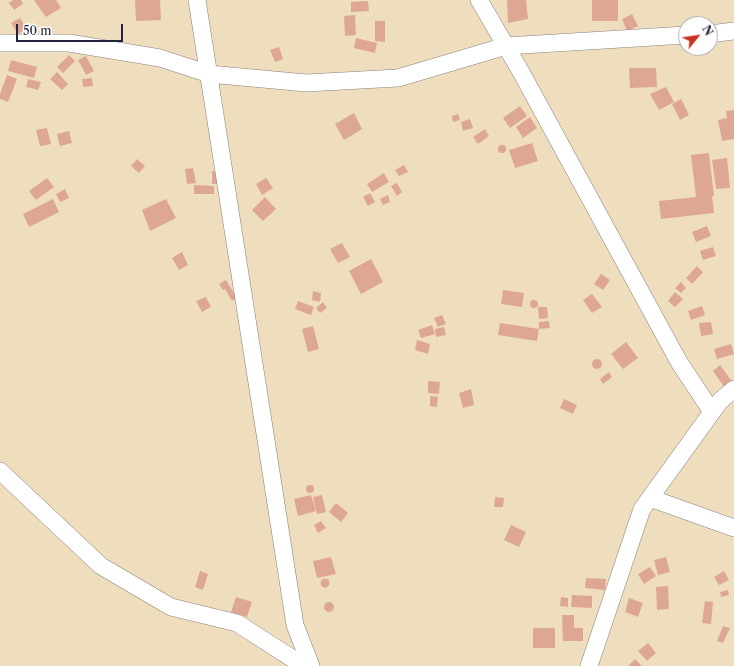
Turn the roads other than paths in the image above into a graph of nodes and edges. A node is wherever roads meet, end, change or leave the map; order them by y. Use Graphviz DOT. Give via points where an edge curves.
graph roads {
  1 [pos="197,0"];
  2 [pos="479,0"];
  3 [pos="734,31"];
  4 [pos="718,33"];
  5 [pos="678,35"];
  6 [pos="0,43"];
  7 [pos="506,46"];
  8 [pos="209,74"];
  9 [pos="734,389"];
  10 [pos="712,412"];
  11 [pos="0,471"];
  12 [pos="650,498"];
  13 [pos="734,528"];
  14 [pos="304,666"];
  15 [pos="311,666"];
  16 [pos="589,666"];
  1 -- 8 [label="street"];
  2 -- 7 [label="street"];
  3 -- 4 [label="street"];
  5 -- 7 [label="street"];
  6 -- 8 [label="street" via="69,43 160,58"];
  7 -- 8 [label="street" via="398,78 306,83"];
  7 -- 10 [label="street" via="679,362"];
  8 -- 15 [label="street" via="295,625"];
  9 -- 10 [label="street"];
  10 -- 12 [label="street"];
  11 -- 14 [label="street" via="101,566 171,607 237,624"];
  12 -- 13 [label="street"];
  12 -- 16 [label="street" via="642,510"];
}
